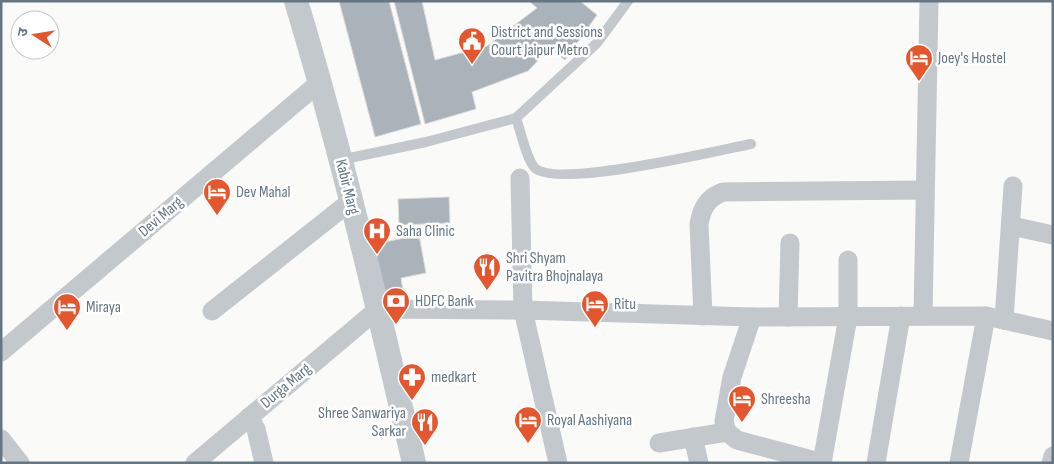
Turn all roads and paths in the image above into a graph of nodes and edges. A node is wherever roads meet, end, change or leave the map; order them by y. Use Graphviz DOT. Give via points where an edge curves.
graph roads {
  1 [pos="296,1"];
  2 [pos="628,1"];
  3 [pos="929,1"];
  4 [pos="320,82"];
  5 [pos="516,118"];
  6 [pos="751,144"];
  7 [pos="340,160"];
  8 [pos="520,178"];
  9 [pos="1013,186"];
  10 [pos="924,190"];
  11 [pos="351,201"];
  12 [pos="1011,226"];
  13 [pos="1053,235"];
  14 [pos="790,243"];
  15 [pos="848,260"];
  16 [pos="378,308"];
  17 [pos="522,310"];
  18 [pos="212,311"];
  19 [pos="703,316"];
  20 [pos="848,316"];
  21 [pos="901,316"];
  22 [pos="922,316"];
  23 [pos="752,317"];
  24 [pos="788,317"];
  25 [pos="995,318"];
  26 [pos="1053,331"];
  27 [pos="1,352"];
  28 [pos="249,417"];
  29 [pos="727,432"];
  30 [pos="693,437"];
  31 [pos="1,439"];
  32 [pos="659,443"];
  33 [pos="1053,456"];
  34 [pos="20,463"];
  35 [pos="195,463"];
  36 [pos="264,463"];
  37 [pos="414,463"];
  38 [pos="558,463"];
  39 [pos="699,463"];
  40 [pos="823,463"];
  41 [pos="876,463"];
  42 [pos="959,463"];
  43 [pos="1051,463"];
  1 -- 4 [label="street, Kabir Marg"];
  2 -- 5 [label="lane" via="597,43"];
  3 -- 10 [label="street"];
  4 -- 7 [label="street, Kabir Marg"];
  4 -- 27 [label="street, Devi Marg"];
  5 -- 6 [label="lane" via="533,167 552,175 603,172"];
  5 -- 7 [label="lane"];
  7 -- 11 [label="street, Kabir Marg"];
  8 -- 17 [label="street"];
  9 -- 12 [label="street"];
  10 -- 19 [label="street" via="723,192 711,197 702,210 699,224"];
  10 -- 22 [label="street"];
  11 -- 16 [label="street, Kabir Marg"];
  11 -- 18 [label="street"];
  12 -- 13 [label="street"];
  12 -- 25 [label="street"];
  14 -- 24 [label="street"];
  15 -- 20 [label="street"];
  16 -- 17 [label="street"];
  16 -- 28 [label="street, Durga Marg"];
  16 -- 37 [label="street, Kabir Marg"];
  17 -- 19 [label="street"];
  17 -- 38 [label="street"];
  19 -- 23 [label="street"];
  20 -- 21 [label="street"];
  20 -- 24 [label="street"];
  20 -- 40 [label="street"];
  21 -- 22 [label="street"];
  21 -- 41 [label="street"];
  22 -- 25 [label="street"];
  23 -- 24 [label="street"];
  23 -- 29 [label="street" via="732,376 724,421"];
  25 -- 26 [label="street"];
  25 -- 42 [label="street"];
  28 -- 35 [label="street, Durga Marg"];
  28 -- 36 [label="street" via="256,429"];
  29 -- 30 [label="street"];
  29 -- 40 [label="street" via="737,440"];
  30 -- 32 [label="street"];
  30 -- 39 [label="street"];
  31 -- 34 [label="street"];
  33 -- 43 [label="street"];
}
